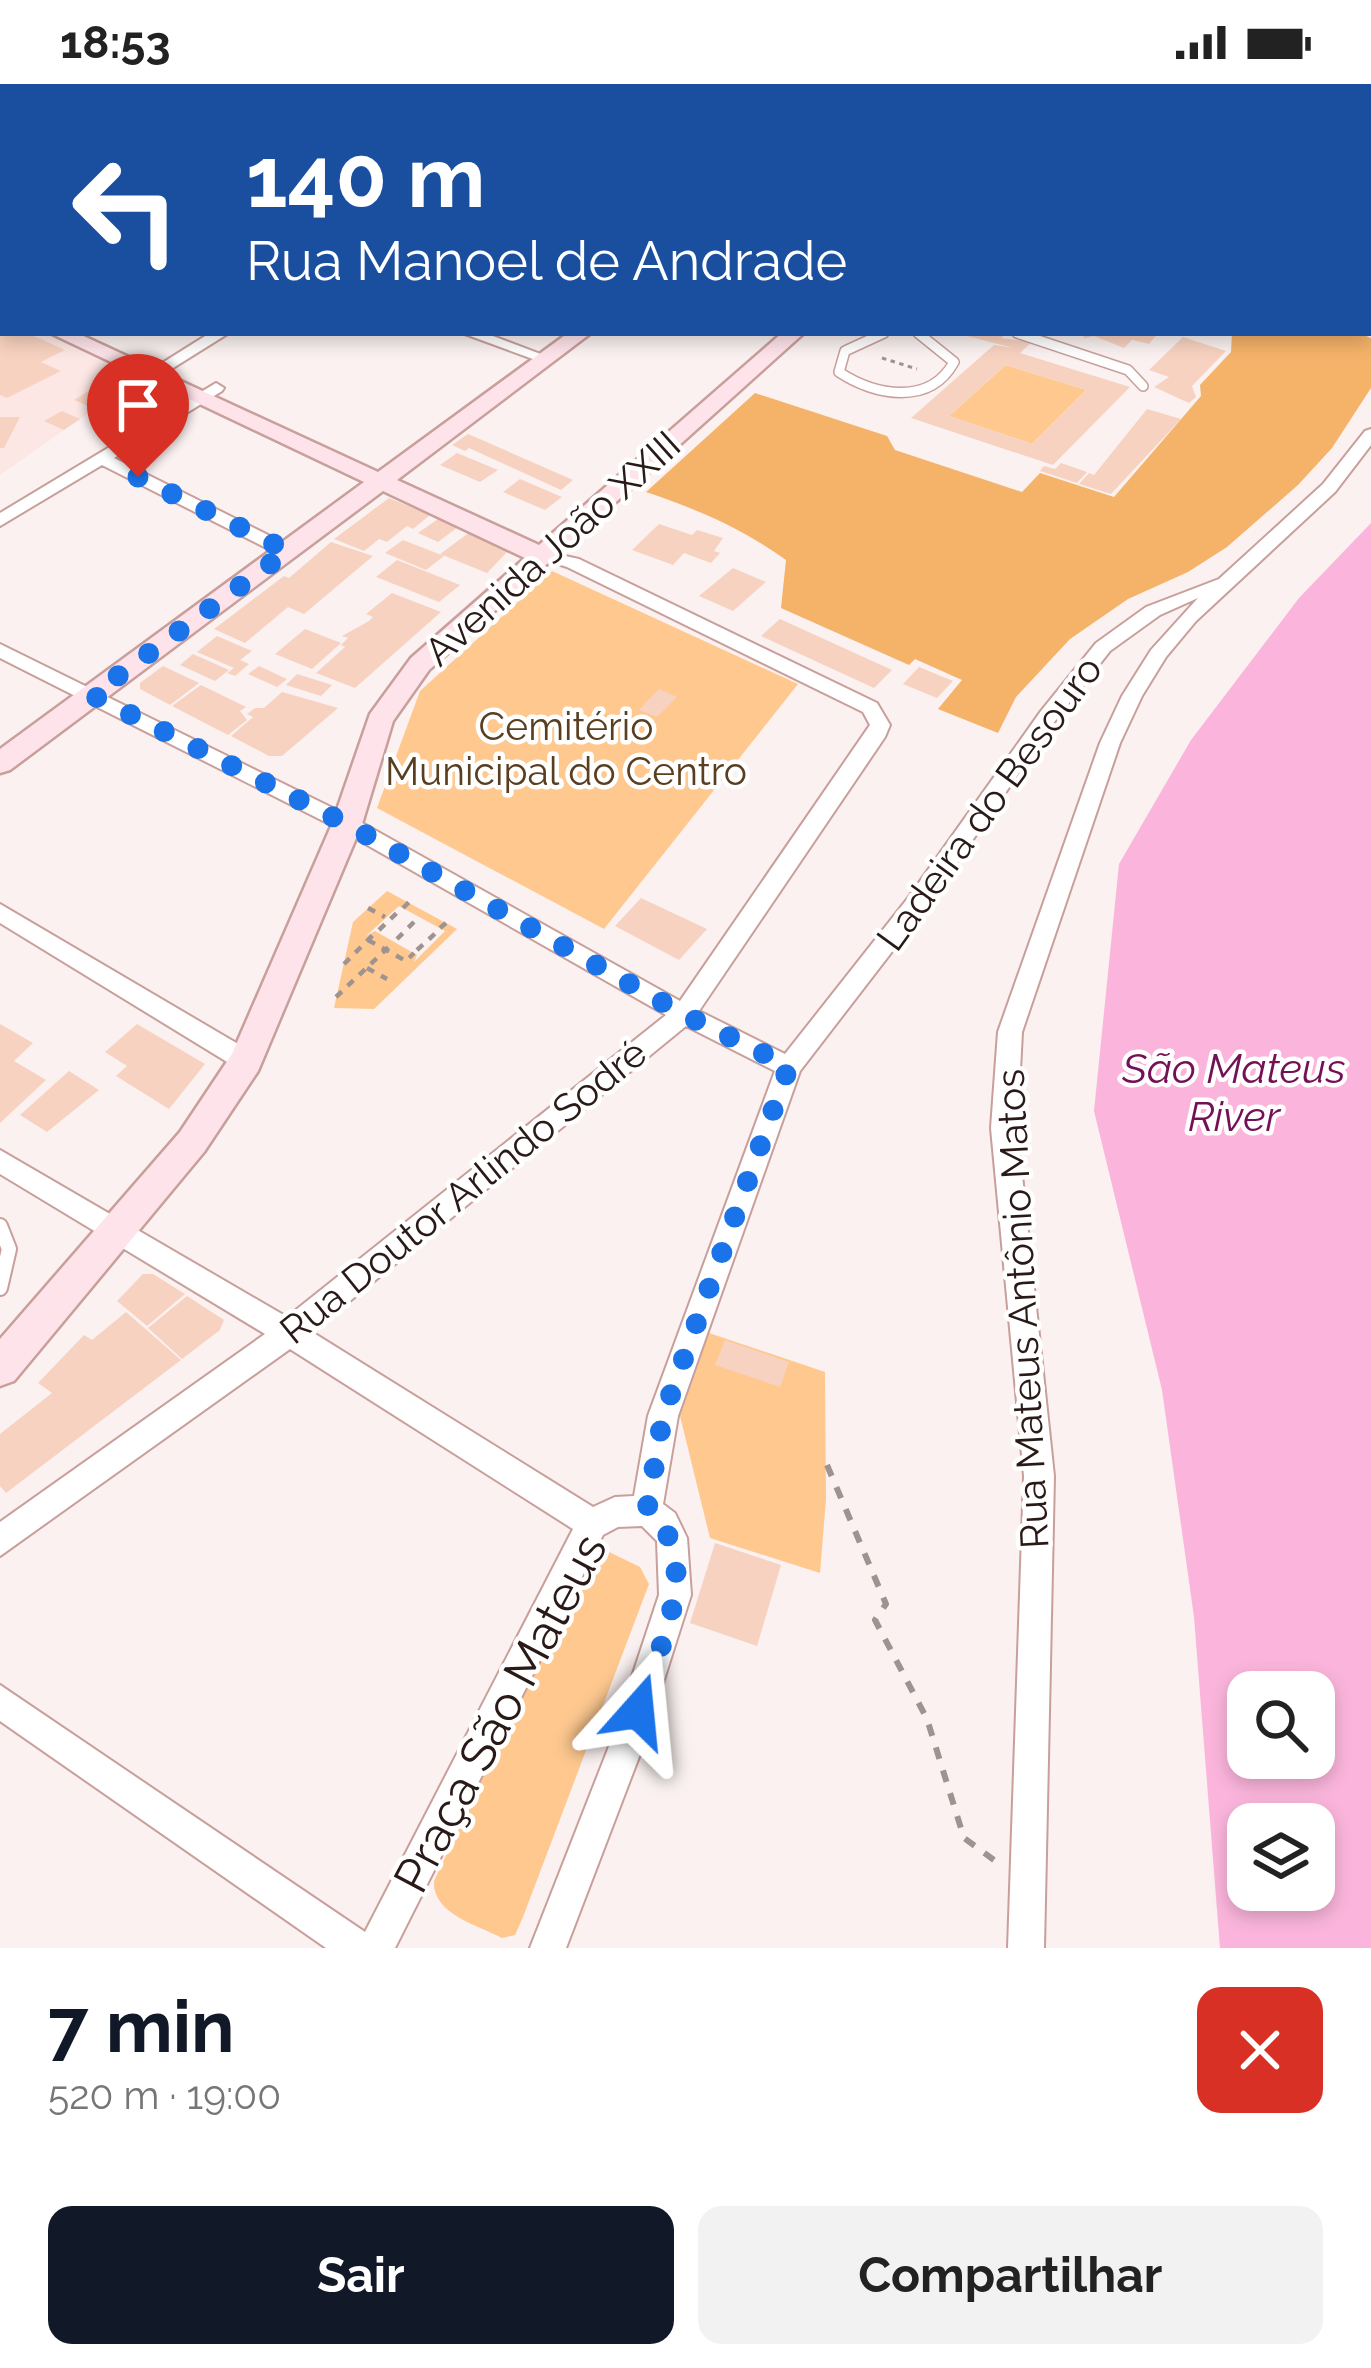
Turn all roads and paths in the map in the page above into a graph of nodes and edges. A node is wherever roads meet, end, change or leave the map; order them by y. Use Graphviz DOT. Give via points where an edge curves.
graph roads {
  1 [pos="68,336"];
  2 [pos="101,336"];
  3 [pos="216,336"];
  4 [pos="479,336"];
  5 [pos="577,336"];
  6 [pos="791,336"];
  7 [pos="878,336"];
  8 [pos="922,336"];
  9 [pos="1026,336"];
  10 [pos="547,359"];
  11 [pos="158,370"];
  12 [pos="1143,386"];
  13 [pos="208,393"];
  14 [pos="1371,434"];
  15 [pos="100,458"];
  16 [pos="391,477"];
  17 [pos="0,521"];
  18 [pos="288,551"];
  19 [pos="557,554"];
  20 [pos="1224,581"];
  21 [pos="0,650"];
  22 [pos="92,695"];
  23 [pos="0,764"];
  24 [pos="347,824"];
  25 [pos="404,907"];
  26 [pos="368,908"];
  27 [pos="0,912"];
  28 [pos="388,919"];
  29 [pos="417,920"];
  30 [pos="441,927"];
  31 [pos="368,940"];
  32 [pos="386,950"];
  33 [pos="344,964"];
  34 [pos="367,968"];
  35 [pos="387,979"];
  36 [pos="336,997"];
  37 [pos="683,1014"];
  38 [pos="246,1060"];
  39 [pos="789,1066"];
  40 [pos="0,1162"];
  41 [pos="0,1226"];
  42 [pos="115,1231"];
  43 [pos="0,1288"];
  44 [pos="289,1333"];
  45 [pos="0,1367"];
  46 [pos="827,1466"];
  47 [pos="647,1510"];
  48 [pos="592,1524"];
  49 [pos="0,1541"];
  50 [pos="0,1702"];
  51 [pos="1029,1885"];
  52 [pos="357,1948"];
  53 [pos="376,1948"];
  54 [pos="548,1948"];
  55 [pos="1026,1948"];
  1 -- 11 [label="street"];
  2 -- 11 [label="street"];
  3 -- 11 [label="street"];
  4 -- 10 [label="street"];
  5 -- 10 [label="street"];
  6 -- 19 [label="street, Avenida João XXIII"];
  7 -- 8 [label="lane" via="845,351 838,364 863,388 879,391 928,388 946,377 954,362"];
  9 -- 12 [label="lane" via="1128,370"];
  10 -- 16 [label="street"];
  11 -- 13 [label="street"];
  13 -- 15 [label="street"];
  13 -- 16 [label="street"];
  14 -- 20 [label="street" via="1329,488"];
  15 -- 17 [label="street"];
  15 -- 18 [label="street"];
  16 -- 18 [label="street"];
  16 -- 19 [label="street"];
  18 -- 22 [label="street"];
  19 -- 24 [label="street, Avenida João XXIII" via="420,664 396,694"];
  19 -- 37 [label="street, Rua Doutor Arlindo Sodré" via="870,707 880,725"];
  20 -- 39 [label="street, Ladeira do Besouro" via="1153,610 1103,647"];
  20 -- 51 [label="street, Rua Mateus Antônio Matos" via="1158,654 1110,743 1010,1032 1004,1072 1039,1476"];
  21 -- 22 [label="street"];
  22 -- 23 [label="street"];
  22 -- 24 [label="street"];
  24 -- 37 [label="street"];
  24 -- 38 [label="street, Avenida João XXIII"];
  25 -- 28 [label="path"];
  26 -- 28 [label="path"];
  27 -- 38 [label="street"];
  28 -- 31 [label="path"];
  29 -- 32 [label="path"];
  30 -- 32 [label="path" via="406,961"];
  31 -- 32 [label="path"];
  31 -- 33 [label="path"];
  32 -- 34 [label="path"];
  34 -- 35 [label="path"];
  34 -- 36 [label="path"];
  37 -- 39 [label="street"];
  37 -- 44 [label="street, Rua Doutor Arlindo Sodré"];
  38 -- 42 [label="street, Avenida João XXIII" via="192,1142"];
  39 -- 47 [label="street, Ladeira do Besouro" via="663,1416"];
  40 -- 42 [label="street"];
  41 -- 43 [label="lane" via="9,1249"];
  42 -- 44 [label="street"];
  42 -- 45 [label="street"];
  44 -- 48 [label="street"];
  44 -- 49 [label="street, Rua Doutor Arlindo Sodré"];
  46 -- 51 [label="path" via="886,1604 875,1620 927,1719 964,1838"];
  47 -- 48 [label="street, Praça São Mateus"];
  47 -- 54 [label="street" via="672,1538 675,1595"];
  48 -- 53 [label="street, Praça São Mateus"];
  50 -- 52 [label="street"];
  51 -- 55 [label="street, Rua Mateus Antônio Matos"];
}
